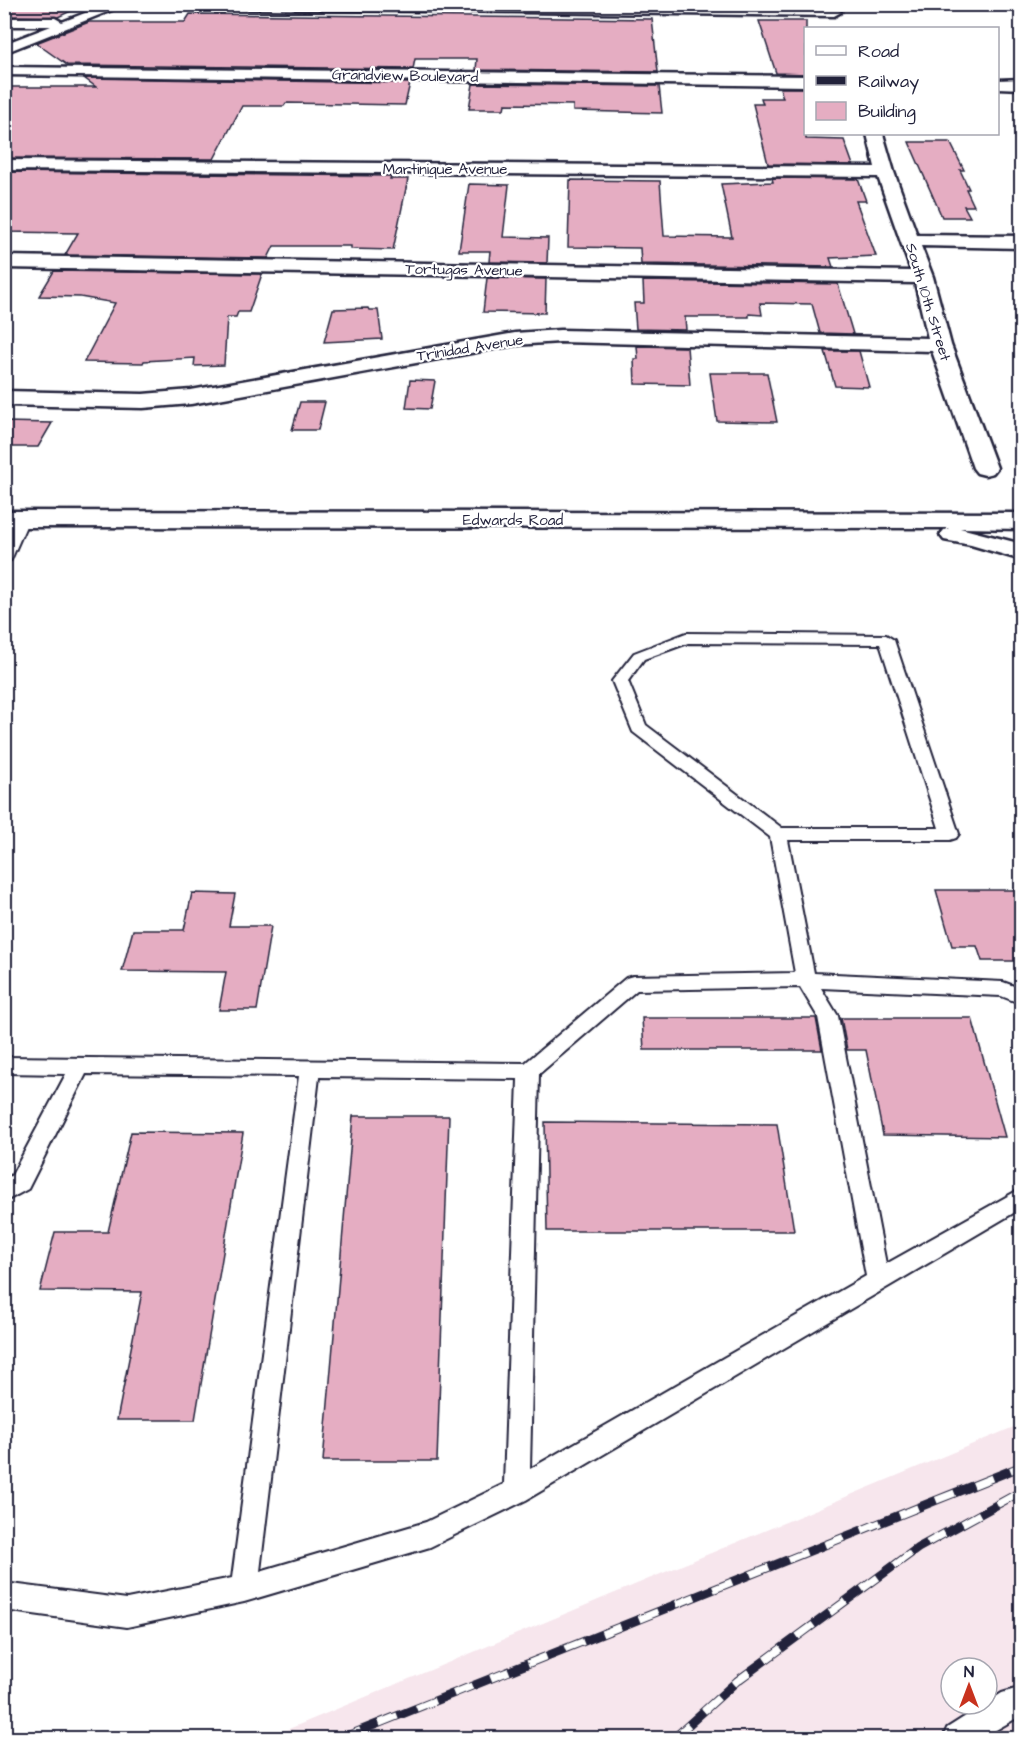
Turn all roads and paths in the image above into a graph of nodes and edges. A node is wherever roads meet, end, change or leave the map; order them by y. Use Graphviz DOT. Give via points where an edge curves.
graph roads {
  1 [pos="122,4"];
  2 [pos="190,4"];
  3 [pos="833,8"];
  4 [pos="4,22"];
  5 [pos="72,22"];
  6 [pos="841,27"];
  7 [pos="4,49"];
  8 [pos="4,71"];
  9 [pos="804,81"];
  10 [pos="999,84"];
  11 [pos="1022,84"];
  12 [pos="875,135"];
  13 [pos="4,165"];
  14 [pos="885,172"];
  15 [pos="909,240"];
  16 [pos="1022,242"];
  17 [pos="4,262"];
  18 [pos="923,277"];
  19 [pos="940,345"];
  20 [pos="4,398"];
  21 [pos="985,468"];
  22 [pos="13,519"];
  23 [pos="869,521"];
  24 [pos="1022,521"];
  25 [pos="1022,552"];
  26 [pos="4,560"];
  27 [pos="778,834"];
  28 [pos="806,980"];
  29 [pos="1022,997"];
  30 [pos="4,1065"];
  31 [pos="80,1066"];
  32 [pos="310,1069"];
  33 [pos="529,1071"];
  34 [pos="4,1193"];
  35 [pos="1022,1197"];
  36 [pos="878,1280"];
  37 [pos="517,1491"];
  38 [pos="244,1589"];
  39 [pos="4,1596"];
  40 [pos="1022,1701"];
  41 [pos="957,1738"];
  1 -- 5 [label="street"];
  2 -- 3 [label="street"];
  3 -- 6 [label="street"];
  4 -- 5 [label="street"];
  5 -- 7 [label="street"];
  8 -- 9 [label="street, Grandview Boulevard"];
  10 -- 11 [label="street"];
  12 -- 14 [label="street, South 10th Street"];
  13 -- 14 [label="street, Martinique Avenue"];
  14 -- 15 [label="street, South 10th Street"];
  15 -- 16 [label="street"];
  15 -- 18 [label="street, South 10th Street"];
  17 -- 18 [label="street, Tortugas Avenue"];
  18 -- 19 [label="street, South 10th Street"];
  19 -- 20 [label="street, Trinidad Avenue" via="560,336 515,339 191,397 143,401"];
  19 -- 21 [label="street, South 10th Street"];
  22 -- 23 [label="street, Edwards Road"];
  22 -- 26 [label="lane"];
  23 -- 24 [label="street, Edwards Road"];
  23 -- 25 [label="street" via="974,538"];
  27 -- 27 [label="lane" via="950,834 886,640 686,638 639,656 620,681 639,728"];
  27 -- 28 [label="lane"];
  28 -- 29 [label="lane" via="1003,989"];
  28 -- 33 [label="lane" via="633,983"];
  28 -- 36 [label="lane" via="828,1016"];
  30 -- 31 [label="lane"];
  31 -- 32 [label="lane"];
  31 -- 34 [label="lane" via="20,1182"];
  32 -- 33 [label="lane"];
  32 -- 38 [label="lane"];
  33 -- 37 [label="lane"];
  35 -- 36 [label="lane"];
  36 -- 37 [label="lane"];
  37 -- 38 [label="lane" via="430,1534"];
  38 -- 39 [label="lane" via="127,1613"];
  40 -- 41 [label="lane" via="1012,1703"];
}
